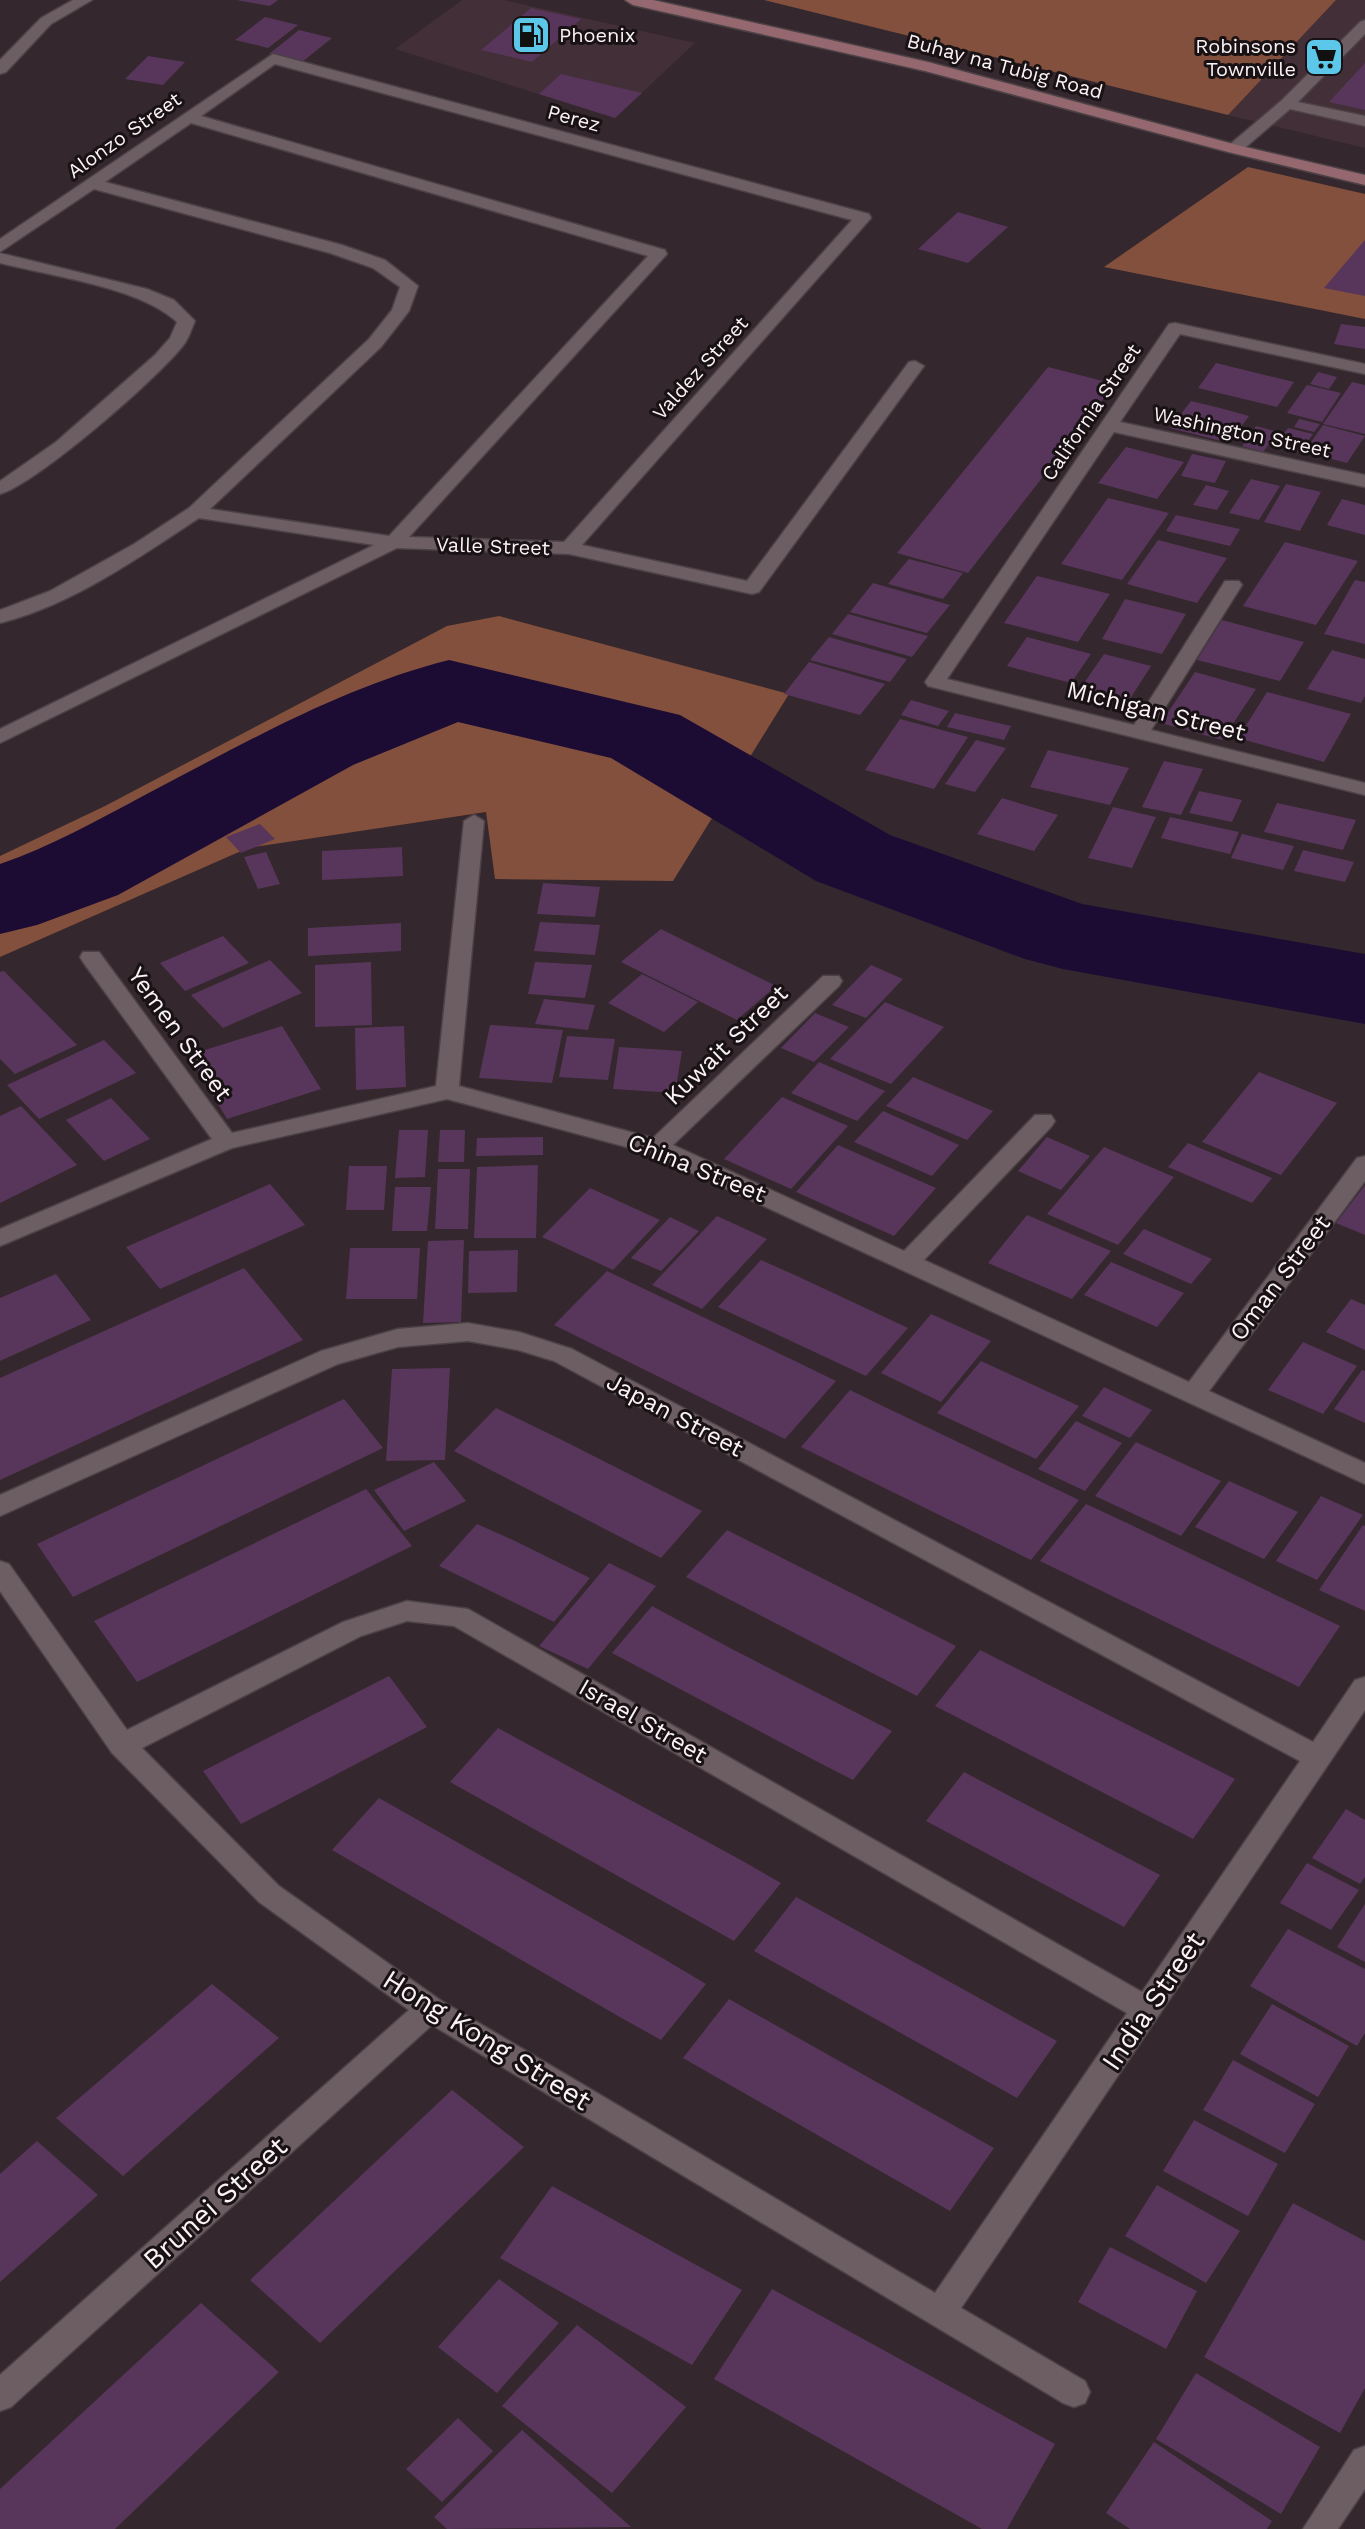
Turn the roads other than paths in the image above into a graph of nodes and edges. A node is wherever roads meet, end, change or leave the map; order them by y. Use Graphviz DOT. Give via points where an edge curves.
graph roads {
  1 [pos="52,0"];
  2 [pos="84,0"];
  3 [pos="633,0"];
  4 [pos="46,21"];
  5 [pos="1365,25"];
  6 [pos="273,59"];
  7 [pos="0,69"];
  8 [pos="1287,104"];
  9 [pos="189,117"];
  10 [pos="1365,121"];
  11 [pos="1234,149"];
  12 [pos="1365,180"];
  13 [pos="93,184"];
  14 [pos="863,218"];
  15 [pos="0,247"];
  16 [pos="0,258"];
  17 [pos="915,366"];
  18 [pos="1365,369"];
  19 [pos="1109,425"];
  20 [pos="1365,481"];
  21 [pos="0,488"];
  22 [pos="196,512"];
  23 [pos="394,542"];
  24 [pos="569,548"];
  25 [pos="1232,585"];
  26 [pos="0,617"];
  27 [pos="935,682"];
  28 [pos="1139,733"];
  29 [pos="0,737"];
  30 [pos="1364,786"];
  31 [pos="474,821"];
  32 [pos="91,957"];
  33 [pos="831,981"];
  34 [pos="447,1091"];
  35 [pos="1043,1121"];
  36 [pos="226,1142"];
  37 [pos="657,1147"];
  38 [pos="1365,1164"];
  39 [pos="0,1238"];
  40 [pos="909,1261"];
  41 [pos="1194,1393"];
  42 [pos="1365,1474"];
  43 [pos="0,1506"];
  44 [pos="0,1571"];
  45 [pos="1365,1688"];
  46 [pos="122,1745"];
  47 [pos="1318,1758"];
  48 [pos="430,2009"];
  49 [pos="1147,2010"];
  50 [pos="940,2312"];
  51 [pos="1074,2392"];
  52 [pos="0,2396"];
  53 [pos="1365,2461"];
  54 [pos="1319,2529"];
  1 -- 4 [label="street"];
  2 -- 4 [label="street"];
  3 -- 11 [label="main road, Buhay na Tubig Road" via="928,67"];
  4 -- 7 [label="street"];
  5 -- 8 [label="street"];
  6 -- 9 [label="street, Alonzo Street"];
  6 -- 14 [label="street, Perez"];
  8 -- 10 [label="street"];
  8 -- 11 [label="street"];
  9 -- 13 [label="street, Alonzo Street"];
  9 -- 23 [label="street" via="659,254"];
  11 -- 12 [label="main road, Buhay na Tubig Road"];
  13 -- 15 [label="street, Alonzo Street"];
  13 -- 22 [label="street" via="336,249 379,264 409,286 400,311 375,343"];
  14 -- 24 [label="street, Valdez Street"];
  16 -- 21 [label="street" via="141,293 168,304 186,321 161,359 62,446"];
  17 -- 24 [label="street, Valle Street" via="752,588"];
  18 -- 19 [label="street, California Street" via="1175,328"];
  19 -- 20 [label="street, Washington Street"];
  19 -- 27 [label="street, California Street"];
  22 -- 23 [label="street"];
  22 -- 26 [label="street" via="57,595"];
  23 -- 24 [label="street, Valle Street"];
  23 -- 29 [label="street, Valle Street"];
  25 -- 28 [label="street"];
  27 -- 28 [label="street, Michigan Street"];
  28 -- 30 [label="street, Michigan Street"];
  31 -- 34 [label="street"];
  32 -- 36 [label="street, Yemen Street"];
  33 -- 37 [label="street, Kuwait Street"];
  34 -- 36 [label="street, China Street"];
  34 -- 37 [label="street, China Street"];
  35 -- 40 [label="street"];
  36 -- 39 [label="street, China Street"];
  37 -- 40 [label="street, China Street"];
  38 -- 41 [label="street, Oman Street"];
  40 -- 41 [label="street, China Street"];
  41 -- 42 [label="street, China Street"];
  43 -- 47 [label="street, Japan Street" via="330,1357 398,1338 468,1332 519,1341 563,1355"];
  44 -- 46 [label="street, Hong Kong Street"];
  45 -- 47 [label="street, India Street"];
  46 -- 48 [label="street, Hong Kong Street" via="269,1894"];
  46 -- 49 [label="street, Israel Street" via="352,1629 407,1611 459,1616"];
  47 -- 49 [label="street, India Street"];
  48 -- 50 [label="street, Hong Kong Street"];
  48 -- 52 [label="street, Brunei Street"];
  49 -- 50 [label="street, India Street"];
  50 -- 51 [label="street, Hong Kong Street"];
  53 -- 54 [label="street"];
}
